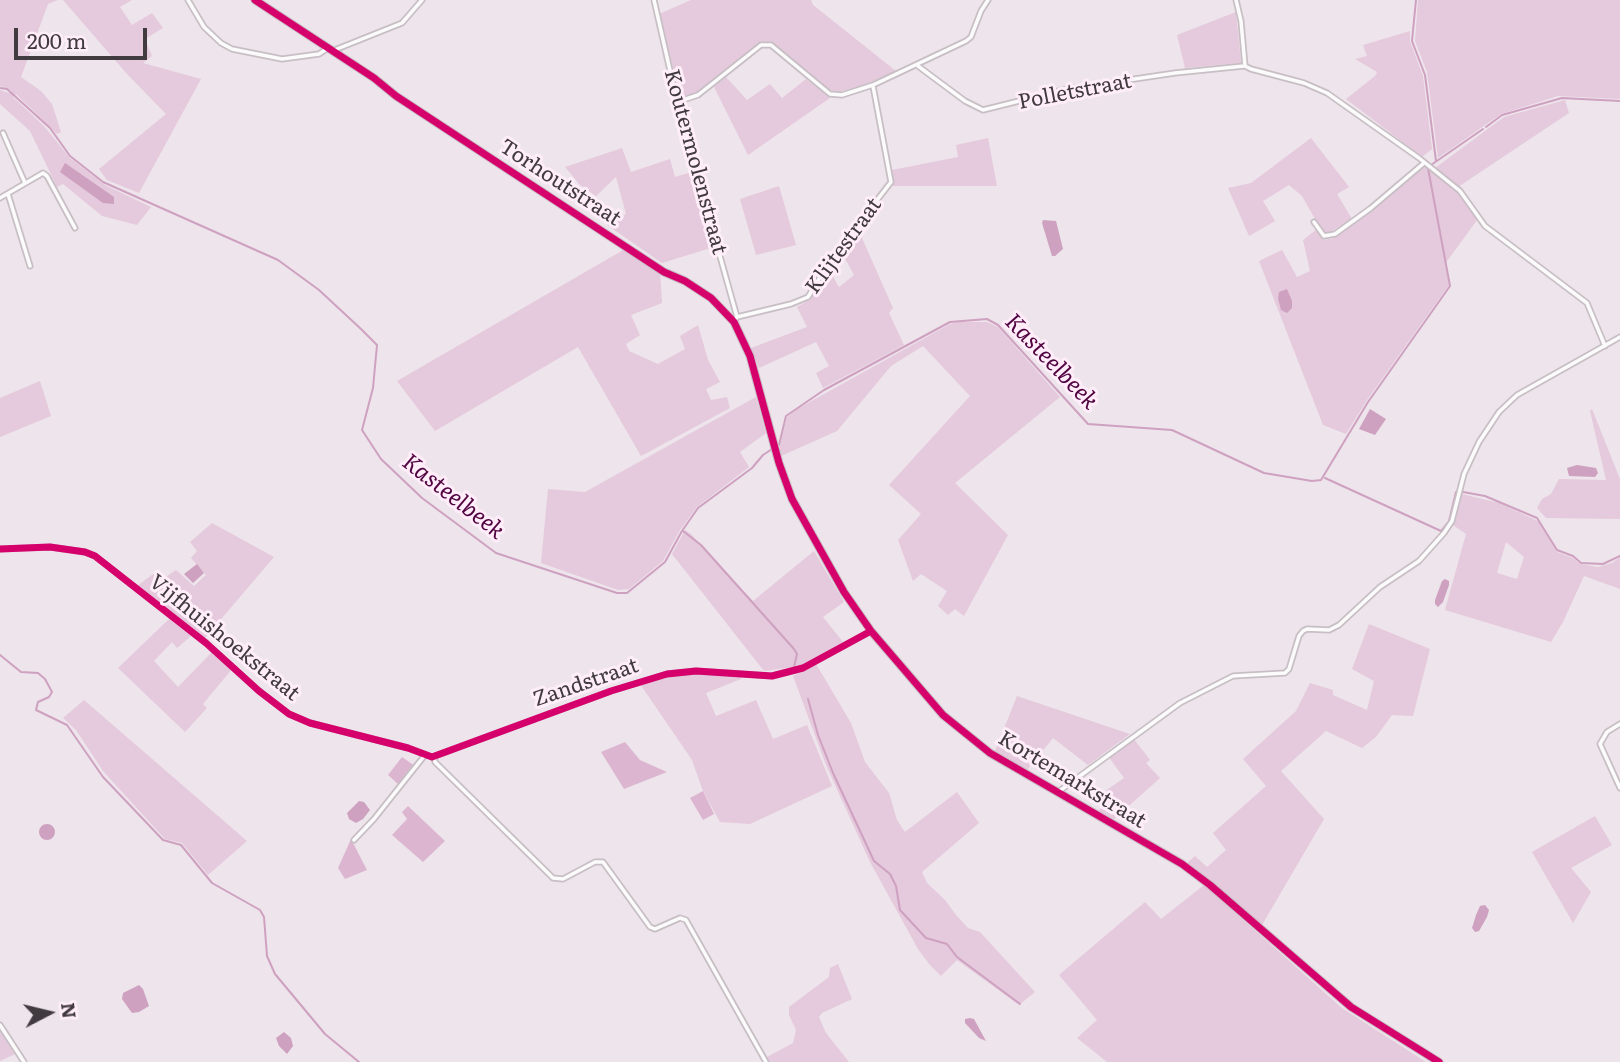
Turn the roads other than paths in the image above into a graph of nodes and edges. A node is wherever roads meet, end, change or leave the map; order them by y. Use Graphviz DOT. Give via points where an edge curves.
graph roads {
  1 [pos="188,0"];
  2 [pos="255,0"];
  3 [pos="422,0"];
  4 [pos="654,0"];
  5 [pos="988,0"];
  6 [pos="1236,0"];
  7 [pos="328,48"];
  8 [pos="335,52"];
  9 [pos="918,66"];
  10 [pos="1245,66"];
  11 [pos="873,86"];
  12 [pos="677,102"];
  13 [pos="3,134"];
  14 [pos="1424,163"];
  15 [pos="25,183"];
  16 [pos="8,194"];
  17 [pos="0,198"];
  18 [pos="1314,222"];
  19 [pos="75,228"];
  20 [pos="30,266"];
  21 [pos="735,319"];
  22 [pos="1620,337"];
  23 [pos="1605,346"];
  24 [pos="774,448"];
  25 [pos="0,549"];
  26 [pos="871,631"];
  27 [pos="1620,724"];
  28 [pos="425,755"];
  29 [pos="434,757"];
  30 [pos="1620,788"];
  31 [pos="1056,793"];
  32 [pos="355,840"];
  33 [pos="0,1025"];
  34 [pos="24,1062"];
  35 [pos="766,1062"];
  36 [pos="1440,1062"];
  1 -- 7 [label="street" via="204,27 221,43 239,51 288,59"];
  2 -- 7 [label="street, Torhoutstraat"];
  3 -- 8 [label="street" via="402,23"];
  4 -- 12 [label="street, Koutermolenstraat"];
  5 -- 9 [label="street" via="971,37"];
  6 -- 10 [label="street"];
  7 -- 8 [label="street, Torhoutstraat"];
  8 -- 21 [label="street, Torhoutstraat" via="512,173 711,298"];
  9 -- 10 [label="street, Polletstraat" via="983,110 1070,89"];
  9 -- 11 [label="street"];
  10 -- 14 [label="street, Polletstraat" via="1327,93"];
  11 -- 12 [label="street" via="830,94 777,50 761,45 698,95"];
  11 -- 21 [label="street, Klijtestraat" via="891,182 808,297"];
  12 -- 21 [label="street, Koutermolenstraat"];
  13 -- 15 [label="street"];
  14 -- 18 [label="street" via="1335,234 1324,236"];
  14 -- 23 [label="street, Polletstraat" via="1469,200 1485,226 1587,303"];
  15 -- 16 [label="street"];
  15 -- 19 [label="street" via="46,174"];
  16 -- 17 [label="street"];
  16 -- 20 [label="street"];
  21 -- 24 [label="street, Torhoutstraat" via="750,356"];
  22 -- 23 [label="street"];
  23 -- 31 [label="street" via="1517,395 1499,412 1464,474 1452,521 1444,533 1419,561 1380,587 1339,625 1303,631 1285,673 1233,676 1180,703"];
  24 -- 26 [label="street, Kortemarkstraat" via="792,499"];
  25 -- 28 [label="street, Vijfhuishoekstraat" via="50,547 95,556 289,714"];
  26 -- 29 [label="street, Zandstraat" via="803,668 772,676 696,671 667,674"];
  26 -- 31 [label="street, Kortemarkstraat" via="943,715 990,753"];
  27 -- 30 [label="street" via="1607,732 1600,744"];
  28 -- 29 [label="street, Vijfhuishoekstraat"];
  28 -- 32 [label="street"];
  29 -- 35 [label="street" via="553,878 563,879 603,862 650,927 686,920"];
  31 -- 36 [label="street, Kortemarkstraat" via="1182,864 1351,1007"];
  33 -- 34 [label="street"];
}
